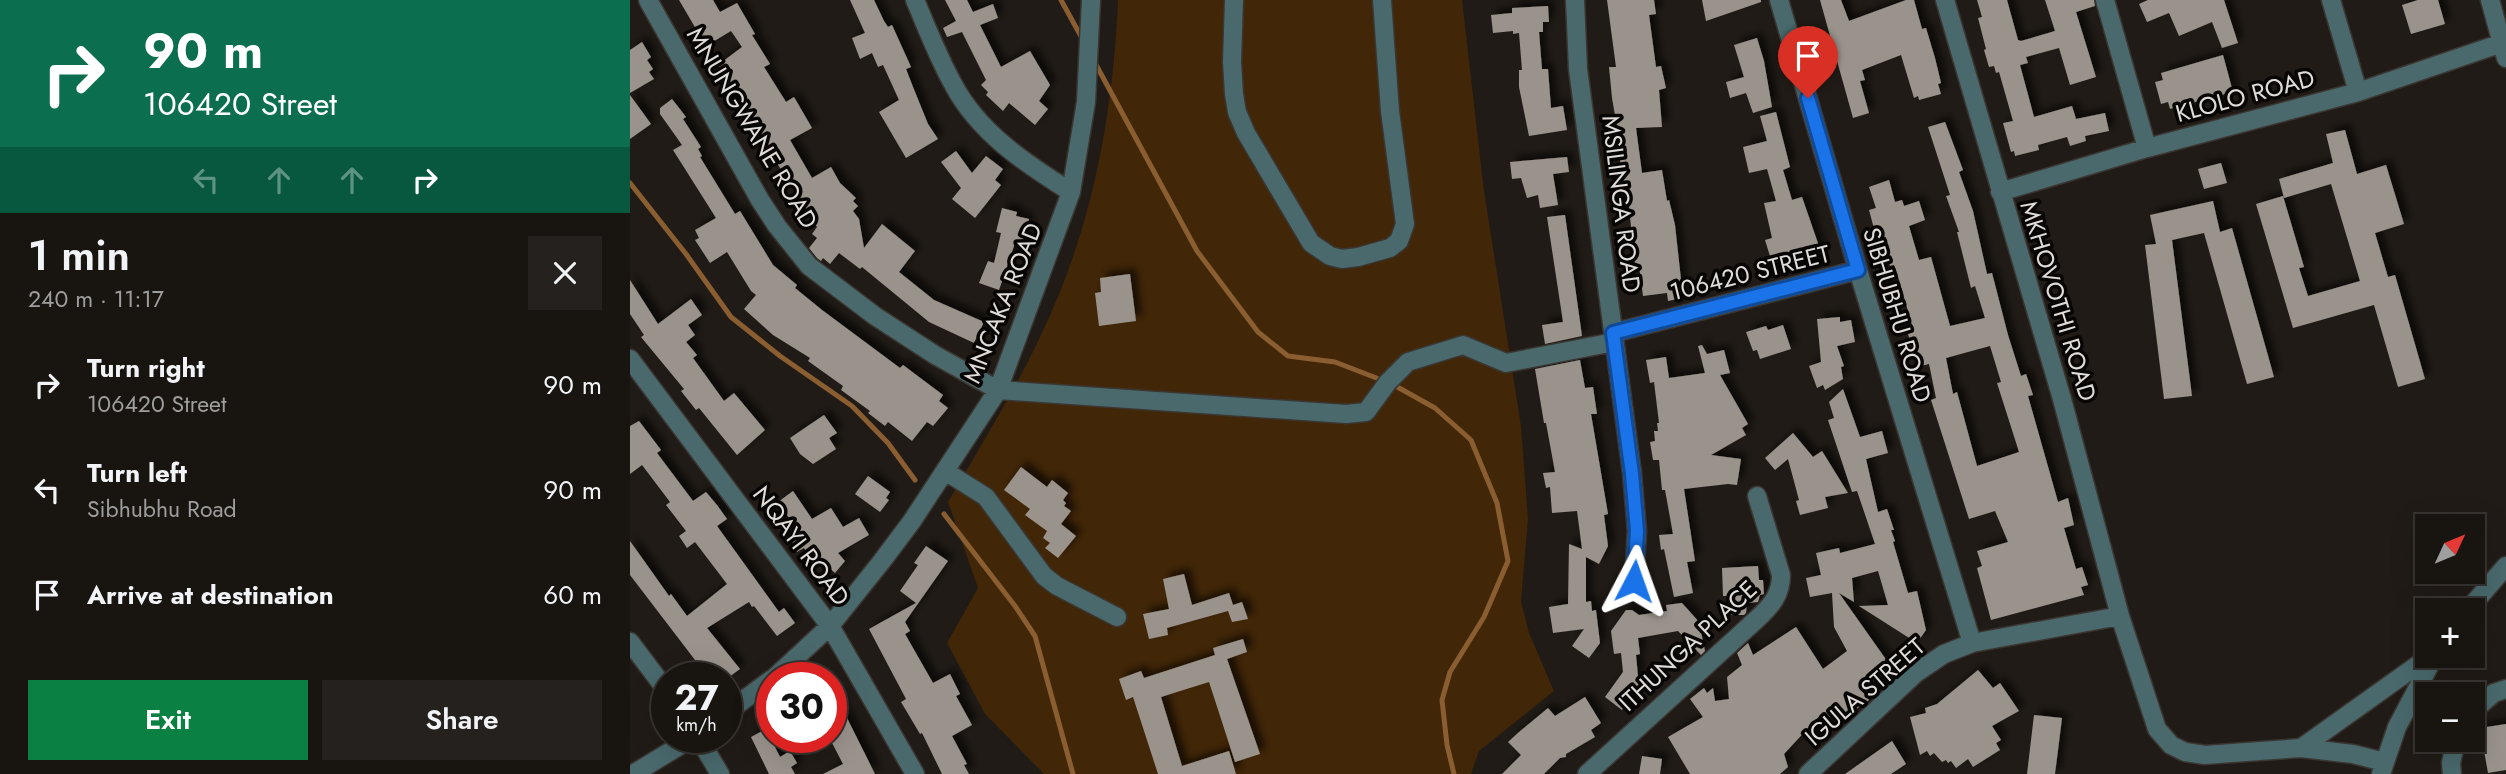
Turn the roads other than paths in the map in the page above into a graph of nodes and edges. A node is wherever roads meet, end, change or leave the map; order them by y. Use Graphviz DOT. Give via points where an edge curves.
graph roads {
  1 [pos="648,0"];
  2 [pos="915,0"];
  3 [pos="1091,0"];
  4 [pos="1234,0"];
  5 [pos="1382,0"];
  6 [pos="1575,0"];
  7 [pos="1779,0"];
  8 [pos="1945,0"];
  9 [pos="2105,0"];
  10 [pos="2331,0"];
  11 [pos="2490,0"];
  12 [pos="2504,51"];
  13 [pos="2358,92"];
  14 [pos="2147,148"];
  15 [pos="1071,192"];
  16 [pos="2000,192"];
  17 [pos="1858,270"];
  18 [pos="1614,337"];
  19 [pos="630,359"];
  20 [pos="998,390"];
  21 [pos="945,471"];
  22 [pos="1757,496"];
  23 [pos="2506,566"];
  24 [pos="1634,581"];
  25 [pos="2478,598"];
  26 [pos="2120,616"];
  27 [pos="1117,617"];
  28 [pos="830,626"];
  29 [pos="630,642"];
  30 [pos="1972,643"];
  31 [pos="791,662"];
  32 [pos="2415,668"];
  33 [pos="2426,668"];
  34 [pos="651,670"];
  35 [pos="2506,689"];
  36 [pos="2485,701"];
  37 [pos="2301,748"];
  38 [pos="2453,752"];
  39 [pos="668,753"];
  40 [pos="706,753"];
  41 [pos="2382,768"];
  42 [pos="632,774"];
  43 [pos="720,774"];
  44 [pos="915,774"];
  45 [pos="1587,774"];
  46 [pos="1808,774"];
  47 [pos="2452,774"];
  1 -- 20 [label="street, MNUNGWANE ROAD" via="758,196 809,266 875,316"];
  2 -- 15 [label="street" via="953,85 975,116 1034,169"];
  3 -- 15 [label="street, MNCAKA ROAD" via="1086,102"];
  4 -- 5 [label="street" via="1234,94 1245,133 1311,243 1342,259 1390,248 1399,241 1405,224"];
  6 -- 18 [label="street, MSILINGA ROAD" via="1578,68"];
  7 -- 17 [label="street, SIBHUBHU ROAD"];
  8 -- 16 [label="street, MKHOVOTHI ROAD"];
  9 -- 14 [label="street"];
  10 -- 13 [label="street"];
  11 -- 12 [label="street"];
  12 -- 13 [label="street, KLOLO ROAD"];
  13 -- 14 [label="street, KLOLO ROAD"];
  14 -- 16 [label="street, KLOLO ROAD"];
  15 -- 20 [label="street, MNCAKA ROAD"];
  16 -- 26 [label="street, MKHOVOTHI ROAD"];
  17 -- 18 [label="street, 106420 STREET"];
  17 -- 30 [label="street, SIBHUBHU ROAD"];
  18 -- 20 [label="street, 106420 STREET" via="1506,363 1462,345 1408,362 1366,412 1346,414"];
  18 -- 24 [label="street, MSILINGA ROAD" via="1637,531"];
  19 -- 28 [label="street, NQAYI ROAD"];
  20 -- 21 [label="street, MNCAKA ROAD"];
  21 -- 27 [label="street" via="986,497 1044,576"];
  21 -- 28 [label="street, MNCAKA ROAD" via="912,522"];
  22 -- 45 [label="street, ITHUNGA PLACE" via="1781,575 1777,596"];
  23 -- 25 [label="street"];
  26 -- 30 [label="street, IGULA STREET"];
  26 -- 37 [label="street, MKHOVOTHI ROAD" via="2157,729 2171,745 2205,755"];
  28 -- 31 [label="street, MNCAKA ROAD"];
  28 -- 44 [label="street, NQAYI ROAD"];
  29 -- 34 [label="street"];
  30 -- 46 [label="street, IGULA STREET" via="1944,654 1916,673"];
  32 -- 37 [label="street"];
  33 -- 41 [label="street"];
  35 -- 36 [label="street"];
  37 -- 41 [label="street, MKHOVOTHI ROAD" via="2353,754"];
  38 -- 47 [label="street"];
  39 -- 42 [label="street"];
  40 -- 43 [label="street"];
}
